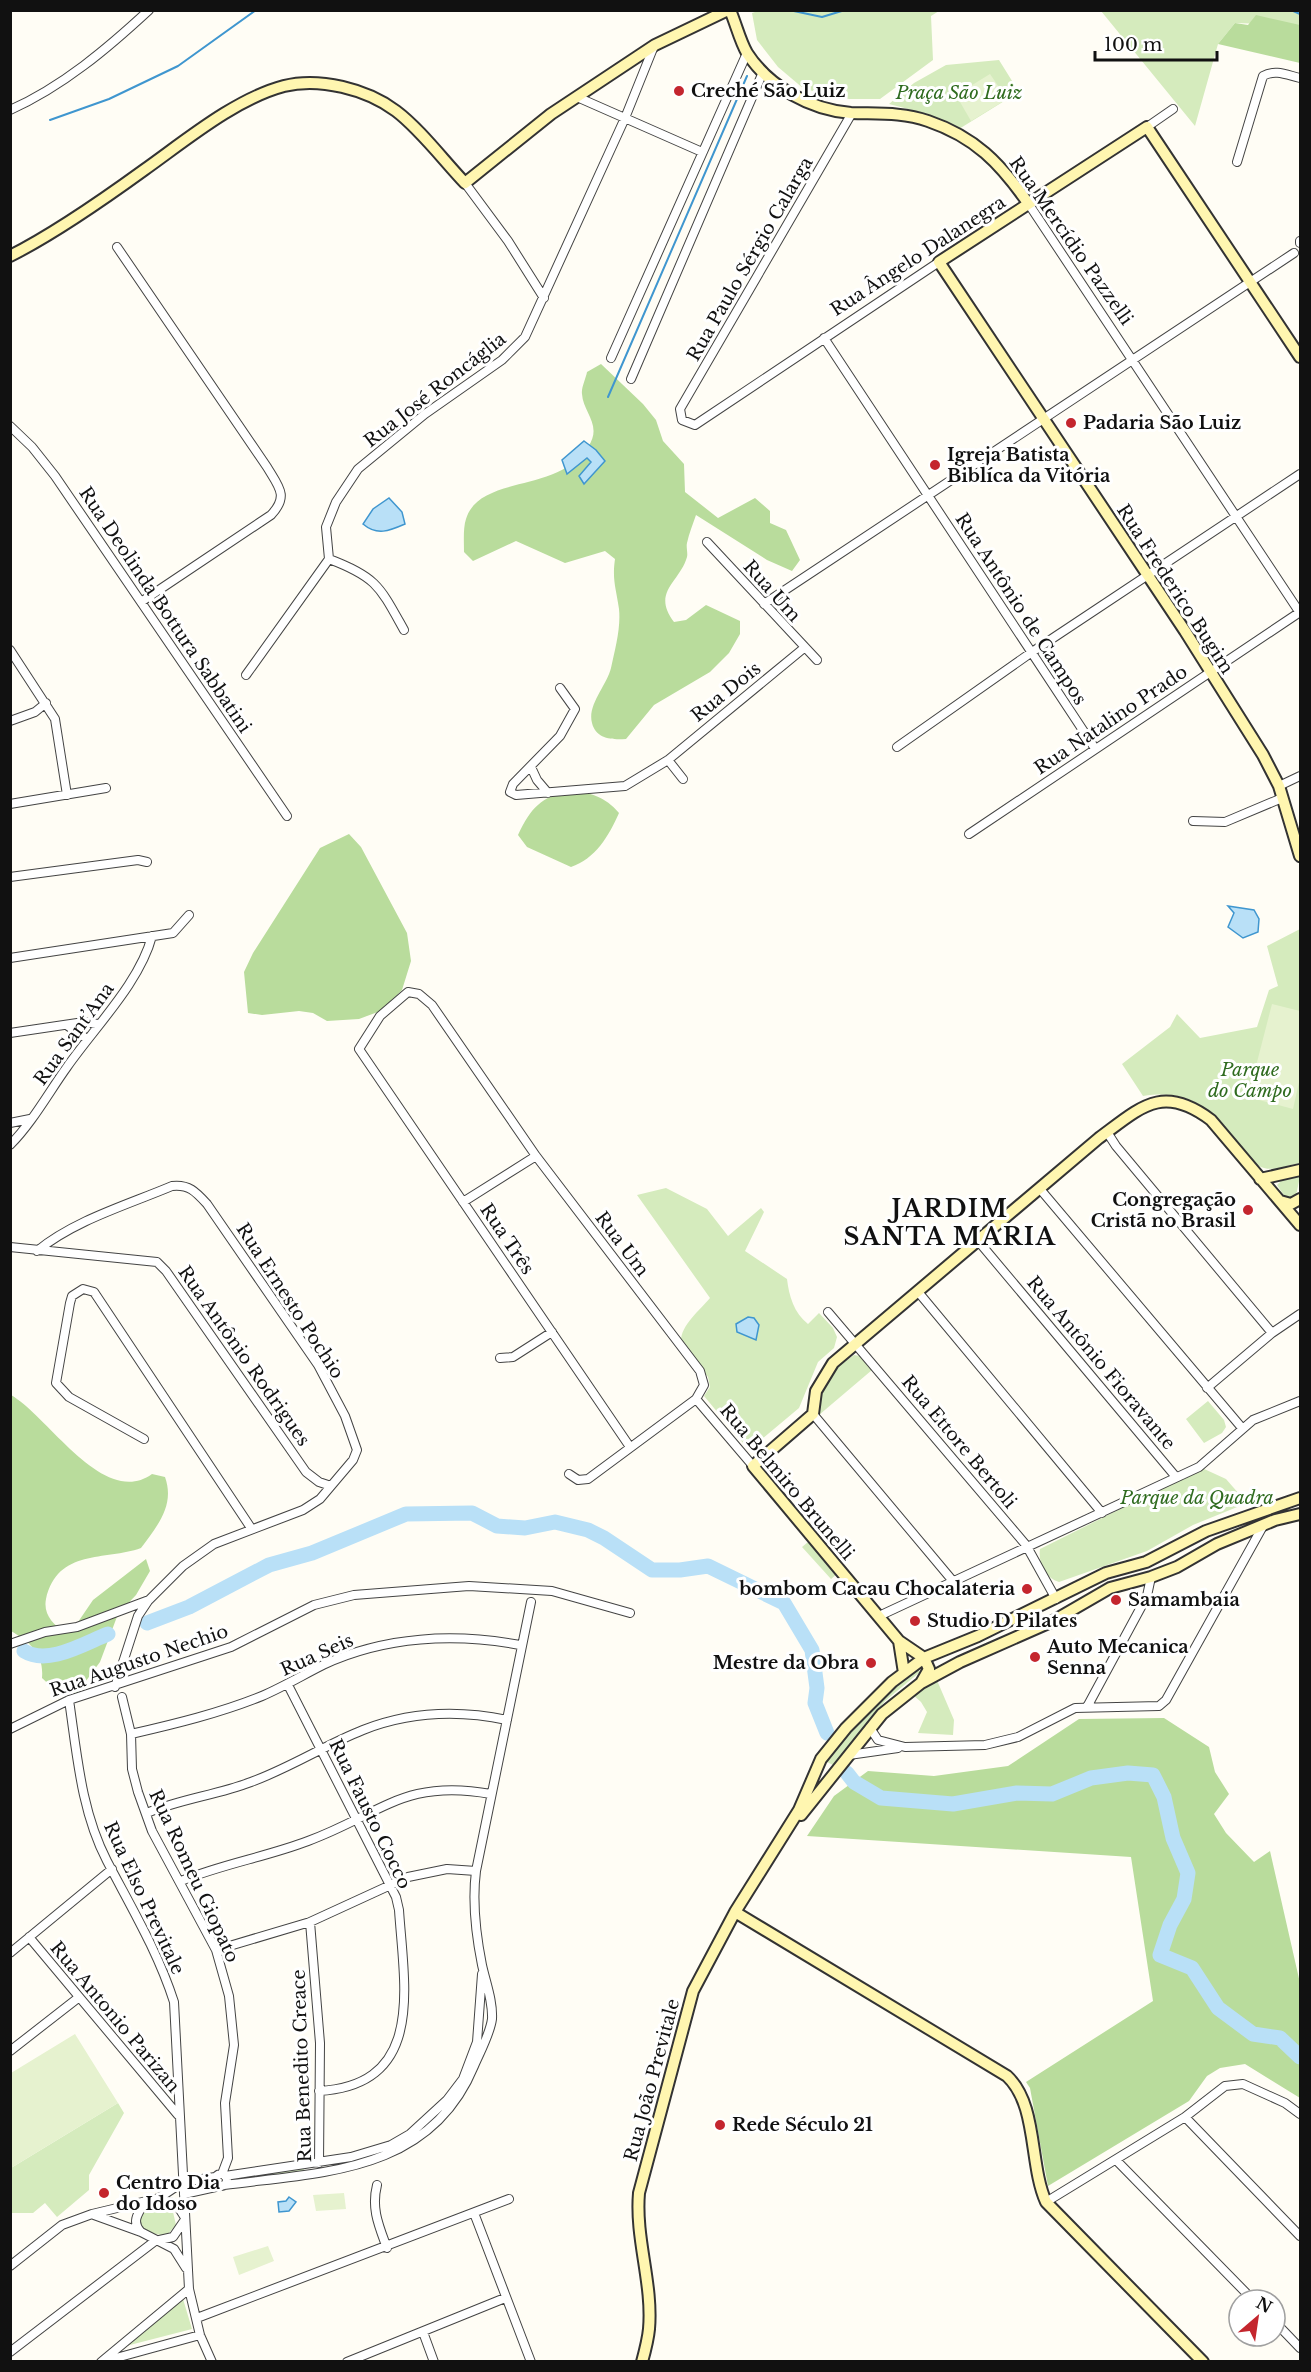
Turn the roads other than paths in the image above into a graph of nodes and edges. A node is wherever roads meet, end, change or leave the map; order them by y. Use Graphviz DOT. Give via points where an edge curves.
graph roads {
  1 [pos="149,10"];
  2 [pos="729,10"];
  3 [pos="655,45"];
  4 [pos="747,53"];
  5 [pos="763,72"];
  6 [pos="1300,78"];
  7 [pos="577,96"];
  8 [pos="10,110"];
  9 [pos="1173,110"];
  10 [pos="852,113"];
  11 [pos="625,118"];
  12 [pos="1147,127"];
  13 [pos="702,152"];
  14 [pos="1237,162"];
  15 [pos="465,183"];
  16 [pos="1028,203"];
  17 [pos="117,247"];
  18 [pos="1294,253"];
  19 [pos="10,256"];
  20 [pos="939,262"];
  21 [pos="1251,282"];
  22 [pos="544,298"];
  23 [pos="824,338"];
  24 [pos="1300,357"];
  25 [pos="611,358"];
  26 [pos="1133,359"];
  27 [pos="631,379"];
  28 [pos="1042,419"];
  29 [pos="682,420"];
  30 [pos="10,426"];
  31 [pos="1300,474"];
  32 [pos="928,494"];
  33 [pos="1237,517"];
  34 [pos="707,542"];
  35 [pos="329,559"];
  36 [pos="1148,576"];
  37 [pos="141,602"];
  38 [pos="764,604"];
  39 [pos="1300,612"];
  40 [pos="404,630"];
  41 [pos="804,648"];
  42 [pos="10,650"];
  43 [pos="1032,652"];
  44 [pos="817,660"];
  45 [pos="1210,671"];
  46 [pos="246,675"];
  47 [pos="560,688"];
  48 [pos="46,703"];
  49 [pos="10,721"];
  50 [pos="897,747"];
  51 [pos="1094,747"];
  52 [pos="668,759"];
  53 [pos="531,767"];
  54 [pos="1300,776"];
  55 [pos="683,779"];
  56 [pos="1279,786"];
  57 [pos="106,788"];
  58 [pos="548,793"];
  59 [pos="68,795"];
  60 [pos="1282,798"];
  61 [pos="10,804"];
  62 [pos="287,816"];
  63 [pos="1193,821"];
  64 [pos="969,834"];
  65 [pos="1300,856"];
  66 [pos="147,862"];
  67 [pos="10,877"];
  68 [pos="189,915"];
  69 [pos="152,936"];
  70 [pos="10,958"];
  71 [pos="98,1024"];
  72 [pos="68,1026"];
  73 [pos="10,1033"];
  74 [pos="87,1039"];
  75 [pos="359,1048"];
  76 [pos="30,1119"];
  77 [pos="10,1123"];
  78 [pos="1103,1135"];
  79 [pos="10,1145"];
  80 [pos="536,1156"];
  81 [pos="1299,1172"];
  82 [pos="1282,1175"];
  83 [pos="1260,1179"];
  84 [pos="1040,1189"];
  85 [pos="1277,1197"];
  86 [pos="1300,1199"];
  87 [pos="463,1202"];
  88 [pos="1300,1221"];
  89 [pos="979,1242"];
  90 [pos="10,1247"];
  91 [pos="37,1251"];
  92 [pos="919,1293"];
  93 [pos="828,1312"];
  94 [pos="1300,1314"];
  95 [pos="552,1332"];
  96 [pos="1272,1333"];
  97 [pos="856,1343"];
  98 [pos="500,1358"];
  99 [pos="1207,1388"];
  100 [pos="696,1399"];
  101 [pos="1300,1401"];
  102 [pos="813,1414"];
  103 [pos="1242,1428"];
  104 [pos="144,1438"];
  105 [pos="630,1447"];
  106 [pos="753,1466"];
  107 [pos="569,1474"];
  108 [pos="1176,1477"];
  109 [pos="331,1486"];
  110 [pos="1300,1498"];
  111 [pos="1102,1513"];
  112 [pos="1300,1514"];
  113 [pos="1263,1526"];
  114 [pos="252,1528"];
  115 [pos="1026,1545"];
  116 [pos="1151,1577"];
  117 [pos="952,1580"];
  118 [pos="1056,1599"];
  119 [pos="149,1600"];
  120 [pos="531,1602"];
  121 [pos="630,1612"];
  122 [pos="879,1616"];
  123 [pos="899,1641"];
  124 [pos="10,1644"];
  125 [pos="520,1645"];
  126 [pos="924,1658"];
  127 [pos="904,1673"];
  128 [pos="921,1683"];
  129 [pos="288,1684"];
  130 [pos="115,1687"];
  131 [pos="122,1697"];
  132 [pos="69,1700"];
  133 [pos="1087,1707"];
  134 [pos="507,1720"];
  135 [pos="870,1728"];
  136 [pos="10,1729"];
  137 [pos="130,1734"];
  138 [pos="905,1747"];
  139 [pos="322,1751"];
  140 [pos="849,1755"];
  141 [pos="821,1759"];
  142 [pos="834,1773"];
  143 [pos="491,1794"];
  144 [pos="147,1813"];
  145 [pos="355,1819"];
  146 [pos="787,1831"];
  147 [pos="112,1869"];
  148 [pos="476,1871"];
  149 [pos="181,1881"];
  150 [pos="390,1886"];
  151 [pos="735,1912"];
  152 [pos="310,1922"];
  153 [pos="29,1937"];
  154 [pos="216,1950"];
  155 [pos="10,1953"];
  156 [pos="482,1964"];
  157 [pos="78,1998"];
  158 [pos="10,2051"];
  159 [pos="319,2091"];
  160 [pos="1300,2114"];
  161 [pos="179,2116"];
  162 [pos="1185,2117"];
  163 [pos="319,2161"];
  164 [pos="1117,2161"];
  165 [pos="321,2173"];
  166 [pos="221,2176"];
  167 [pos="183,2182"];
  168 [pos="377,2185"];
  169 [pos="222,2186"];
  170 [pos="184,2194"];
  171 [pos="159,2198"];
  172 [pos="510,2199"];
  173 [pos="145,2202"];
  174 [pos="1046,2202"];
  175 [pos="474,2213"];
  176 [pos="92,2214"];
  177 [pos="185,2218"];
  178 [pos="141,2232"];
  179 [pos="1300,2236"];
  180 [pos="155,2241"];
  181 [pos="387,2248"];
  182 [pos="10,2266"];
  183 [pos="187,2270"];
  184 [pos="1241,2288"];
  185 [pos="189,2289"];
  186 [pos="505,2298"];
  187 [pos="197,2318"];
  188 [pos="423,2332"];
  189 [pos="1287,2334"];
  190 [pos="201,2335"];
  191 [pos="1300,2348"];
  192 [pos="10,2352"];
  193 [pos="102,2361"];
  194 [pos="212,2361"];
  195 [pos="347,2361"];
  196 [pos="434,2361"];
  197 [pos="531,2361"];
  198 [pos="642,2361"];
  199 [pos="1203,2361"];
  1 -- 8 [label="street" via="93,58 30,102"];
  2 -- 3 [label="street"];
  2 -- 4 [label="street, Rua Mercídio Pazzelli"];
  3 -- 7 [label="street"];
  3 -- 11 [label="street, Rua José Roncáglia"];
  4 -- 5 [label="street, Rua Mercídio Pazzelli"];
  4 -- 13 [label="street"];
  5 -- 10 [label="street, Rua Mercídio Pazzelli" via="800,99"];
  5 -- 27 [label="street"];
  6 -- 14 [label="street" via="1270,72 1263,76"];
  7 -- 11 [label="street"];
  7 -- 15 [label="street"];
  9 -- 12 [label="street, Rua Ângelo Dalanegra"];
  10 -- 16 [label="street, Rua Mercídio Pazzelli" via="896,114 954,131 983,149 1004,169"];
  10 -- 29 [label="street, Rua Paulo Sérgio Calarga" via="680,409"];
  11 -- 13 [label="street"];
  11 -- 22 [label="street, Rua José Roncáglia"];
  12 -- 16 [label="street, Rua Ângelo Dalanegra"];
  12 -- 21 [label="street"];
  13 -- 25 [label="street"];
  15 -- 19 [label="street" via="396,111 345,88 315,83 286,86 255,97 193,135 141,173"];
  15 -- 22 [label="street" via="508,240"];
  16 -- 20 [label="street, Rua Ângelo Dalanegra"];
  16 -- 26 [label="street, Rua Mercídio Pazzelli"];
  17 -- 37 [label="street" via="282,492 280,505 271,515"];
  18 -- 21 [label="street"];
  20 -- 23 [label="street, Rua Ângelo Dalanegra"];
  20 -- 28 [label="street, Rua Frederico Bugim"];
  21 -- 24 [label="street"];
  21 -- 26 [label="street"];
  22 -- 35 [label="street, Rua José Roncáglia" via="516,349 425,414 353,476 336,502 327,527"];
  23 -- 29 [label="street, Rua Ângelo Dalanegra" via="695,425"];
  23 -- 32 [label="street, Rua Antônio de Campos"];
  26 -- 28 [label="street"];
  26 -- 33 [label="street, Rua Mercídio Pazzelli"];
  28 -- 32 [label="street"];
  28 -- 36 [label="street, Rua Frederico Bugim"];
  30 -- 37 [label="street, Rua Deolinda Bottura Sabbatini" via="44,460"];
  31 -- 33 [label="street"];
  32 -- 38 [label="street"];
  32 -- 43 [label="street, Rua Antônio de Campos"];
  33 -- 36 [label="street"];
  33 -- 39 [label="street, Rua Mercídio Pazzelli"];
  34 -- 38 [label="street, Rua Um"];
  35 -- 40 [label="street" via="359,570 374,582"];
  35 -- 46 [label="street"];
  36 -- 43 [label="street"];
  36 -- 45 [label="street, Rua Frederico Bugim"];
  37 -- 62 [label="street, Rua Deolinda Bottura Sabbatini"];
  38 -- 41 [label="street, Rua Um"];
  39 -- 45 [label="street, Rua Natalino Prado"];
  41 -- 44 [label="street, Rua Um"];
  41 -- 52 [label="street, Rua Dois"];
  42 -- 48 [label="street"];
  43 -- 50 [label="street"];
  43 -- 51 [label="street, Rua Antônio de Campos"];
  45 -- 51 [label="street, Rua Natalino Prado"];
  45 -- 56 [label="street, Rua Frederico Bugim"];
  47 -- 53 [label="street, Rua Dois" via="575,709 560,736"];
  48 -- 49 [label="street" via="35,712"];
  48 -- 59 [label="street" via="60,739"];
  51 -- 64 [label="street, Rua Natalino Prado"];
  52 -- 55 [label="street"];
  52 -- 58 [label="street, Rua Dois" via="625,786"];
  53 -- 58 [label="street"];
  53 -- 58 [label="street, Rua Dois" via="510,792"];
  54 -- 56 [label="street"];
  56 -- 60 [label="street, Rua Frederico Bugim"];
  57 -- 59 [label="street"];
  59 -- 61 [label="street"];
  60 -- 63 [label="street" via="1225,822"];
  60 -- 65 [label="street, Rua Frederico Bugim"];
  66 -- 67 [label="street"];
  68 -- 69 [label="street" via="173,933"];
  69 -- 70 [label="street"];
  69 -- 71 [label="street, Rua Sant’Ana" via="147,955 122,996"];
  71 -- 72 [label="street"];
  71 -- 74 [label="street, Rua Sant’Ana"];
  72 -- 73 [label="street"];
  72 -- 74 [label="street"];
  74 -- 76 [label="street, Rua Sant’Ana"];
  75 -- 80 [label="street, Rua Um" via="380,1016 408,992 419,994 432,1005"];
  75 -- 87 [label="street, Rua Três"];
  76 -- 77 [label="street"];
  76 -- 79 [label="street, Rua Sant’Ana"];
  78 -- 83 [label="street" via="1142,1106 1177,1102 1196,1108 1211,1120"];
  78 -- 84 [label="street"];
  78 -- 96 [label="street"];
  80 -- 87 [label="street"];
  80 -- 100 [label="street, Rua Um" via="700,1371 704,1385"];
  81 -- 82 [label="street"];
  82 -- 83 [label="street"];
  82 -- 85 [label="street" via="1275,1183"];
  83 -- 85 [label="street"];
  84 -- 89 [label="street"];
  84 -- 99 [label="street"];
  85 -- 86 [label="street" via="1291,1204"];
  85 -- 88 [label="street"];
  87 -- 95 [label="street, Rua Três"];
  89 -- 92 [label="street"];
  89 -- 108 [label="street, Rua Antônio Fioravante"];
  90 -- 91 [label="street, Rua Antônio Rodrigues"];
  91 -- 109 [label="street, Rua Antônio Rodrigues" via="157,1262 306,1472"];
  91 -- 109 [label="street, Rua Ernesto Pochio" via="71,1228 172,1186 194,1189 312,1356 345,1416 357,1450"];
  92 -- 97 [label="street"];
  92 -- 111 [label="street"];
  93 -- 97 [label="street, Rua Ettore Bertoli"];
  94 -- 96 [label="street"];
  95 -- 98 [label="street" via="513,1357"];
  95 -- 105 [label="street, Rua Três"];
  96 -- 99 [label="street"];
  97 -- 102 [label="street" via="824,1375 816,1392"];
  97 -- 115 [label="street, Rua Ettore Bertoli"];
  99 -- 103 [label="street"];
  100 -- 105 [label="street"];
  100 -- 106 [label="street, Rua Belmiro Brunelli"];
  101 -- 103 [label="street"];
  102 -- 106 [label="street"];
  102 -- 117 [label="street"];
  103 -- 108 [label="street" via="1199,1467"];
  104 -- 114 [label="street" via="69,1397 56,1383 72,1296 83,1289 94,1292"];
  105 -- 107 [label="street" via="588,1479 578,1480"];
  106 -- 122 [label="street, Rua Belmiro Brunelli"];
  108 -- 111 [label="street"];
  109 -- 114 [label="street, Rua Ernesto Pochio" via="303,1510"];
  110 -- 118 [label="street, Rua João Previtale" via="1206,1532 1159,1557 1106,1573"];
  111 -- 115 [label="street"];
  112 -- 113 [label="street, Rua João Previtale"];
  113 -- 116 [label="street, Rua João Previtale"];
  113 -- 133 [label="street" via="1166,1700 1152,1708"];
  114 -- 119 [label="street, Rua Ernesto Pochio" via="196,1556"];
  115 -- 117 [label="street"];
  115 -- 118 [label="street, Rua Ettore Bertoli"];
  116 -- 128 [label="street, Rua João Previtale" via="1110,1588 1053,1621"];
  116 -- 133 [label="street" via="1147,1596"];
  117 -- 122 [label="street"];
  118 -- 126 [label="street, Rua João Previtale"];
  119 -- 124 [label="street, Rua Ernesto Pochio" via="77,1627 45,1632"];
  119 -- 130 [label="street" via="138,1616"];
  120 -- 125 [label="street"];
  121 -- 130 [label="street, Rua Augusto Nechio" via="552,1591 469,1586 373,1592 314,1605 231,1647"];
  122 -- 123 [label="street, Rua Belmiro Brunelli"];
  123 -- 126 [label="street, Rua Belmiro Brunelli"];
  123 -- 127 [label="street, Rua Belmiro Brunelli"];
  125 -- 129 [label="street, Rua Seis" via="457,1638 387,1644 324,1665"];
  125 -- 134 [label="street"];
  126 -- 127 [label="street, Rua João Previtale"];
  126 -- 128 [label="street" via="928,1669"];
  127 -- 141 [label="street, Rua João Previtale" via="846,1728"];
  128 -- 135 [label="street, Rua João Previtale"];
  129 -- 137 [label="street, Rua Seis" via="237,1706"];
  129 -- 139 [label="street, Rua Fausto Cocco"];
  130 -- 132 [label="street, Rua Augusto Nechio"];
  131 -- 137 [label="street, Rua Romeu Giopato"];
  132 -- 136 [label="street, Rua Augusto Nechio"];
  132 -- 147 [label="street, Rua Elso Previtale" via="81,1787"];
  133 -- 138 [label="street" via="1065,1711 1002,1742"];
  134 -- 139 [label="street" via="463,1713 419,1716 363,1730"];
  134 -- 143 [label="street"];
  135 -- 138 [label="street" via="878,1740"];
  135 -- 140 [label="street, Rua João Previtale"];
  137 -- 144 [label="street, Rua Romeu Giopato" via="132,1769"];
  138 -- 140 [label="street"];
  139 -- 144 [label="street" via="250,1782"];
  139 -- 145 [label="street, Rua Fausto Cocco"];
  140 -- 142 [label="street, Rua João Previtale"];
  141 -- 142 [label="street" via="823,1771"];
  141 -- 146 [label="street, Rua João Previtale"];
  142 -- 146 [label="street, Rua João Previtale"];
  143 -- 145 [label="street" via="468,1790 415,1793"];
  143 -- 148 [label="street"];
  144 -- 149 [label="street, Rua Romeu Giopato" via="157,1840"];
  145 -- 149 [label="street" via="301,1843"];
  145 -- 150 [label="street, Rua Fausto Cocco"];
  146 -- 151 [label="street, Rua João Previtale"];
  147 -- 153 [label="street"];
  147 -- 161 [label="street, Rua Elso Previtale" via="174,2002"];
  148 -- 150 [label="street" via="428,1871"];
  148 -- 156 [label="street" via="473,1892"];
  149 -- 154 [label="street, Rua Romeu Giopato"];
  150 -- 152 [label="street"];
  150 -- 159 [label="street, Rua Fausto Cocco" via="399,1910 405,1993 399,2037 393,2052 368,2078 353,2087"];
  151 -- 174 [label="street" via="1007,2076 1024,2099"];
  151 -- 198 [label="street, Rua João Previtale" via="693,1991 639,2193 637,2218 649,2309"];
  152 -- 154 [label="street"];
  152 -- 159 [label="street, Rua Benedito Creace" via="317,1991"];
  153 -- 155 [label="street"];
  153 -- 157 [label="street, Rua Antonio Parizan"];
  154 -- 166 [label="street, Rua Romeu Giopato" via="228,1996 234,2045 225,2103 228,2158"];
  156 -- 163 [label="street" via="477,2042 463,2079 447,2100 410,2134 391,2145 351,2157"];
  156 -- 165 [label="street" via="492,2020 466,2085 453,2105 411,2144 377,2160"];
  157 -- 158 [label="street"];
  157 -- 161 [label="street, Rua Antonio Parizan"];
  159 -- 163 [label="street, Rua Benedito Creace"];
  160 -- 162 [label="street" via="1285,2103 1233,2083 1217,2090"];
  161 -- 167 [label="street, Rua Elso Previtale"];
  162 -- 164 [label="street"];
  162 -- 179 [label="street"];
  163 -- 165 [label="street, Rua Benedito Creace"];
  163 -- 166 [label="street"];
  164 -- 174 [label="street"];
  164 -- 184 [label="street"];
  165 -- 169 [label="street"];
  166 -- 167 [label="street"];
  166 -- 169 [label="street, Rua Romeu Giopato"];
  167 -- 170 [label="street, Rua Elso Previtale"];
  167 -- 171 [label="street"];
  168 -- 181 [label="street" via="375,2214"];
  169 -- 170 [label="street"];
  170 -- 177 [label="street, Rua Elso Previtale"];
  171 -- 173 [label="street"];
  171 -- 177 [label="street" via="177,2205"];
  172 -- 175 [label="street"];
  173 -- 176 [label="street"];
  173 -- 178 [label="street" via="136,2218"];
  174 -- 199 [label="street"];
  175 -- 181 [label="street"];
  175 -- 186 [label="street"];
  176 -- 178 [label="street"];
  176 -- 182 [label="street" via="62,2225"];
  177 -- 180 [label="street" via="173,2236"];
  177 -- 183 [label="street, Rua Elso Previtale"];
  178 -- 180 [label="street"];
  180 -- 183 [label="street" via="174,2249"];
  180 -- 192 [label="street"];
  181 -- 187 [label="street"];
  183 -- 185 [label="street, Rua Elso Previtale"];
  185 -- 187 [label="street, Rua Elso Previtale"];
  185 -- 193 [label="street"];
  186 -- 188 [label="street"];
  186 -- 197 [label="street"];
  187 -- 190 [label="street, Rua Elso Previtale"];
  188 -- 195 [label="street"];
  188 -- 196 [label="street"];
  189 -- 191 [label="street"];
  190 -- 193 [label="street"];
  190 -- 194 [label="street, Rua Elso Previtale"];
}
